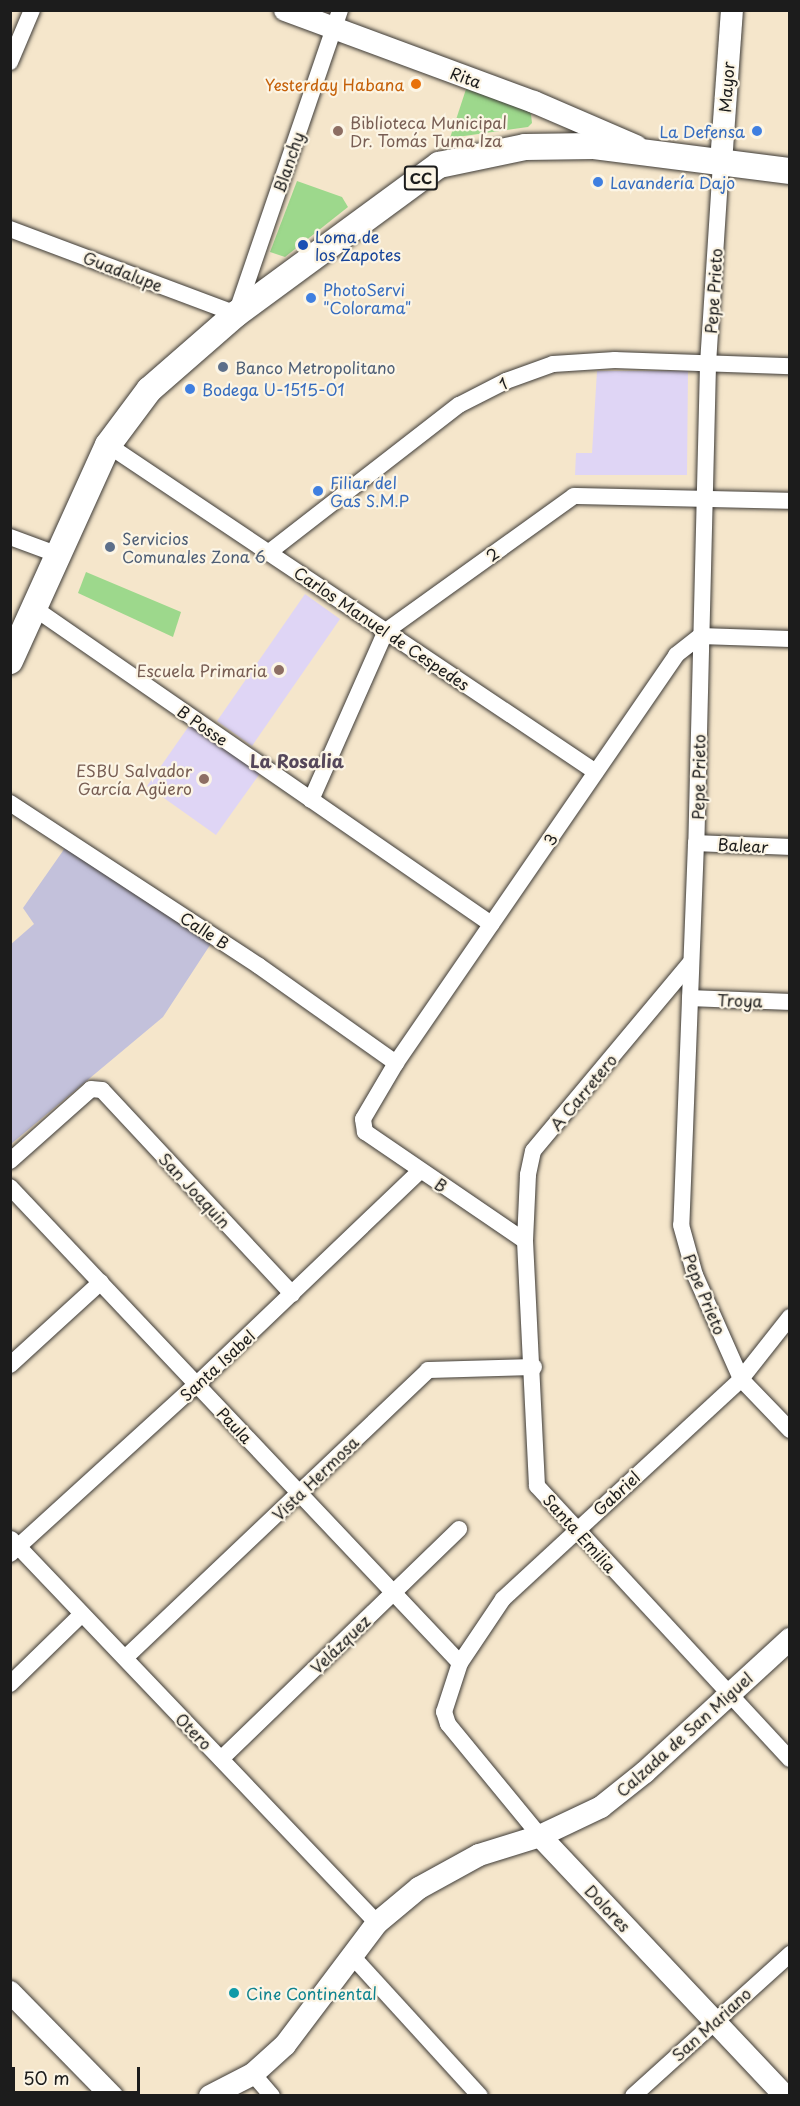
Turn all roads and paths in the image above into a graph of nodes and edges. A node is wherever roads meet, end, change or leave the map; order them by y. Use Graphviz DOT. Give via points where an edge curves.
graph roads {
  1 [pos="32,10"];
  2 [pos="285,10"];
  3 [pos="732,10"];
  4 [pos="337,20"];
  5 [pos="10,62"];
  6 [pos="644,150"];
  7 [pos="721,163"];
  8 [pos="789,171"];
  9 [pos="10,229"];
  10 [pos="236,314"];
  11 [pos="708,365"];
  12 [pos="789,366"];
  13 [pos="108,445"];
  14 [pos="704,499"];
  15 [pos="789,501"];
  16 [pos="10,537"];
  17 [pos="268,553"];
  18 [pos="56,554"];
  19 [pos="34,608"];
  20 [pos="386,631"];
  21 [pos="700,636"];
  22 [pos="789,639"];
  23 [pos="10,662"];
  24 [pos="596,772"];
  25 [pos="311,800"];
  26 [pos="10,803"];
  27 [pos="696,843"];
  28 [pos="789,847"];
  29 [pos="491,924"];
  30 [pos="691,962"];
  31 [pos="690,998"];
  32 [pos="789,1002"];
  33 [pos="396,1063"];
  34 [pos="362,1125"];
  35 [pos="10,1161"];
  36 [pos="420,1171"];
  37 [pos="10,1187"];
  38 [pos="525,1241"];
  39 [pos="101,1282"];
  40 [pos="292,1294"];
  41 [pos="789,1317"];
  42 [pos="10,1365"];
  43 [pos="534,1367"];
  44 [pos="741,1379"];
  45 [pos="197,1384"];
  46 [pos="789,1430"];
  47 [pos="299,1493"];
  48 [pos="459,1529"];
  49 [pos="575,1530"];
  50 [pos="13,1546"];
  51 [pos="393,1592"];
  52 [pos="82,1614"];
  53 [pos="789,1639"];
  54 [pos="125,1658"];
  55 [pos="460,1663"];
  56 [pos="10,1684"];
  57 [pos="730,1693"];
  58 [pos="444,1712"];
  59 [pos="221,1759"];
  60 [pos="789,1759"];
  61 [pos="540,1836"];
  62 [pos="377,1923"];
  63 [pos="789,1954"];
  64 [pos="353,1957"];
  65 [pos="10,1992"];
  66 [pos="714,2021"];
  67 [pos="253,2074"];
  68 [pos="111,2096"];
  69 [pos="210,2096"];
  70 [pos="272,2096"];
  71 [pos="480,2096"];
  72 [pos="633,2096"];
  73 [pos="785,2096"];
  1 -- 5 [label="street"];
  2 -- 4 [label="street, Rita"];
  3 -- 7 [label="street, Mayor"];
  4 -- 6 [label="street, Rita"];
  4 -- 10 [label="street, Blanchy"];
  6 -- 7 [label="main road, CC"];
  6 -- 10 [label="main road, CC" via="525,147 439,165"];
  7 -- 8 [label="main road, CC"];
  7 -- 11 [label="street, Pepe Prieto"];
  9 -- 10 [label="street, Guadalupe"];
  10 -- 13 [label="main road, CC" via="149,390"];
  11 -- 12 [label="street, 1"];
  11 -- 14 [label="street, Pepe Prieto"];
  11 -- 17 [label="street, 1" via="615,360 553,364 506,381 459,405"];
  13 -- 17 [label="street, Carlos Manuel de Cespedes"];
  13 -- 18 [label="main road, CC"];
  14 -- 15 [label="street, 2"];
  14 -- 20 [label="street, 2" via="574,496"];
  14 -- 21 [label="street, Pepe Prieto"];
  16 -- 18 [label="street"];
  17 -- 20 [label="street, Carlos Manuel de Cespedes"];
  18 -- 19 [label="main road, CC"];
  19 -- 23 [label="main road, CC"];
  19 -- 25 [label="street, B Posse"];
  20 -- 24 [label="street, Carlos Manuel de Cespedes"];
  20 -- 25 [label="street"];
  21 -- 22 [label="street"];
  21 -- 24 [label="street, 3" via="676,655"];
  21 -- 27 [label="street, Pepe Prieto"];
  24 -- 29 [label="street, 3"];
  25 -- 29 [label="street, B Posse"];
  26 -- 33 [label="street, Calle B" via="259,966"];
  27 -- 28 [label="street, Balear"];
  27 -- 30 [label="street, Pepe Prieto"];
  29 -- 33 [label="street, 3"];
  30 -- 31 [label="street, Pepe Prieto"];
  30 -- 38 [label="street, A Carretero" via="533,1151"];
  31 -- 32 [label="street, Troya"];
  31 -- 44 [label="street, Pepe Prieto" via="681,1225 695,1275"];
  33 -- 34 [label="street, 3"];
  34 -- 36 [label="street, B" via="365,1132"];
  35 -- 40 [label="street, San Joaquin" via="97,1088"];
  36 -- 38 [label="street, B"];
  36 -- 40 [label="street, Santa Isabel"];
  37 -- 39 [label="street, Paula"];
  38 -- 43 [label="street, Santa Emilia"];
  39 -- 42 [label="street"];
  39 -- 45 [label="street, Paula"];
  40 -- 45 [label="street, Santa Isabel"];
  41 -- 44 [label="street, Gabriel"];
  43 -- 47 [label="street, Vista Hermosa" via="429,1370"];
  43 -- 49 [label="street, Santa Emilia" via="537,1486"];
  44 -- 46 [label="street, Pepe Prieto"];
  44 -- 49 [label="street, Gabriel"];
  45 -- 47 [label="street, Paula"];
  45 -- 50 [label="street, Santa Isabel"];
  47 -- 51 [label="street, Paula"];
  47 -- 54 [label="street, Vista Hermosa"];
  48 -- 51 [label="street, Velázquez"];
  49 -- 55 [label="street, Gabriel" via="503,1599"];
  49 -- 57 [label="street, Santa Emilia"];
  50 -- 52 [label="street, Otero"];
  51 -- 55 [label="street, Paula"];
  51 -- 59 [label="street, Velázquez"];
  52 -- 54 [label="street, Otero"];
  52 -- 56 [label="street"];
  53 -- 57 [label="street, Calzada de San Miguel"];
  54 -- 59 [label="street, Otero"];
  55 -- 58 [label="street, Gabriel"];
  57 -- 60 [label="street, Santa Emilia"];
  57 -- 61 [label="street, Calzada de San Miguel" via="601,1807"];
  58 -- 61 [label="street, Dolores" via="461,1743"];
  59 -- 62 [label="street, Otero"];
  61 -- 62 [label="street, Calzada de San Miguel" via="460,1864 419,1888"];
  61 -- 66 [label="street, Dolores"];
  62 -- 64 [label="street, Calzada de San Miguel"];
  63 -- 66 [label="street, San Mariano"];
  64 -- 67 [label="street, Calzada de San Miguel" via="310,2017"];
  64 -- 71 [label="street"];
  65 -- 68 [label="street"];
  66 -- 72 [label="street, San Mariano"];
  66 -- 73 [label="street, Dolores"];
  67 -- 69 [label="street, Calzada de San Miguel"];
  67 -- 70 [label="street"];
}
